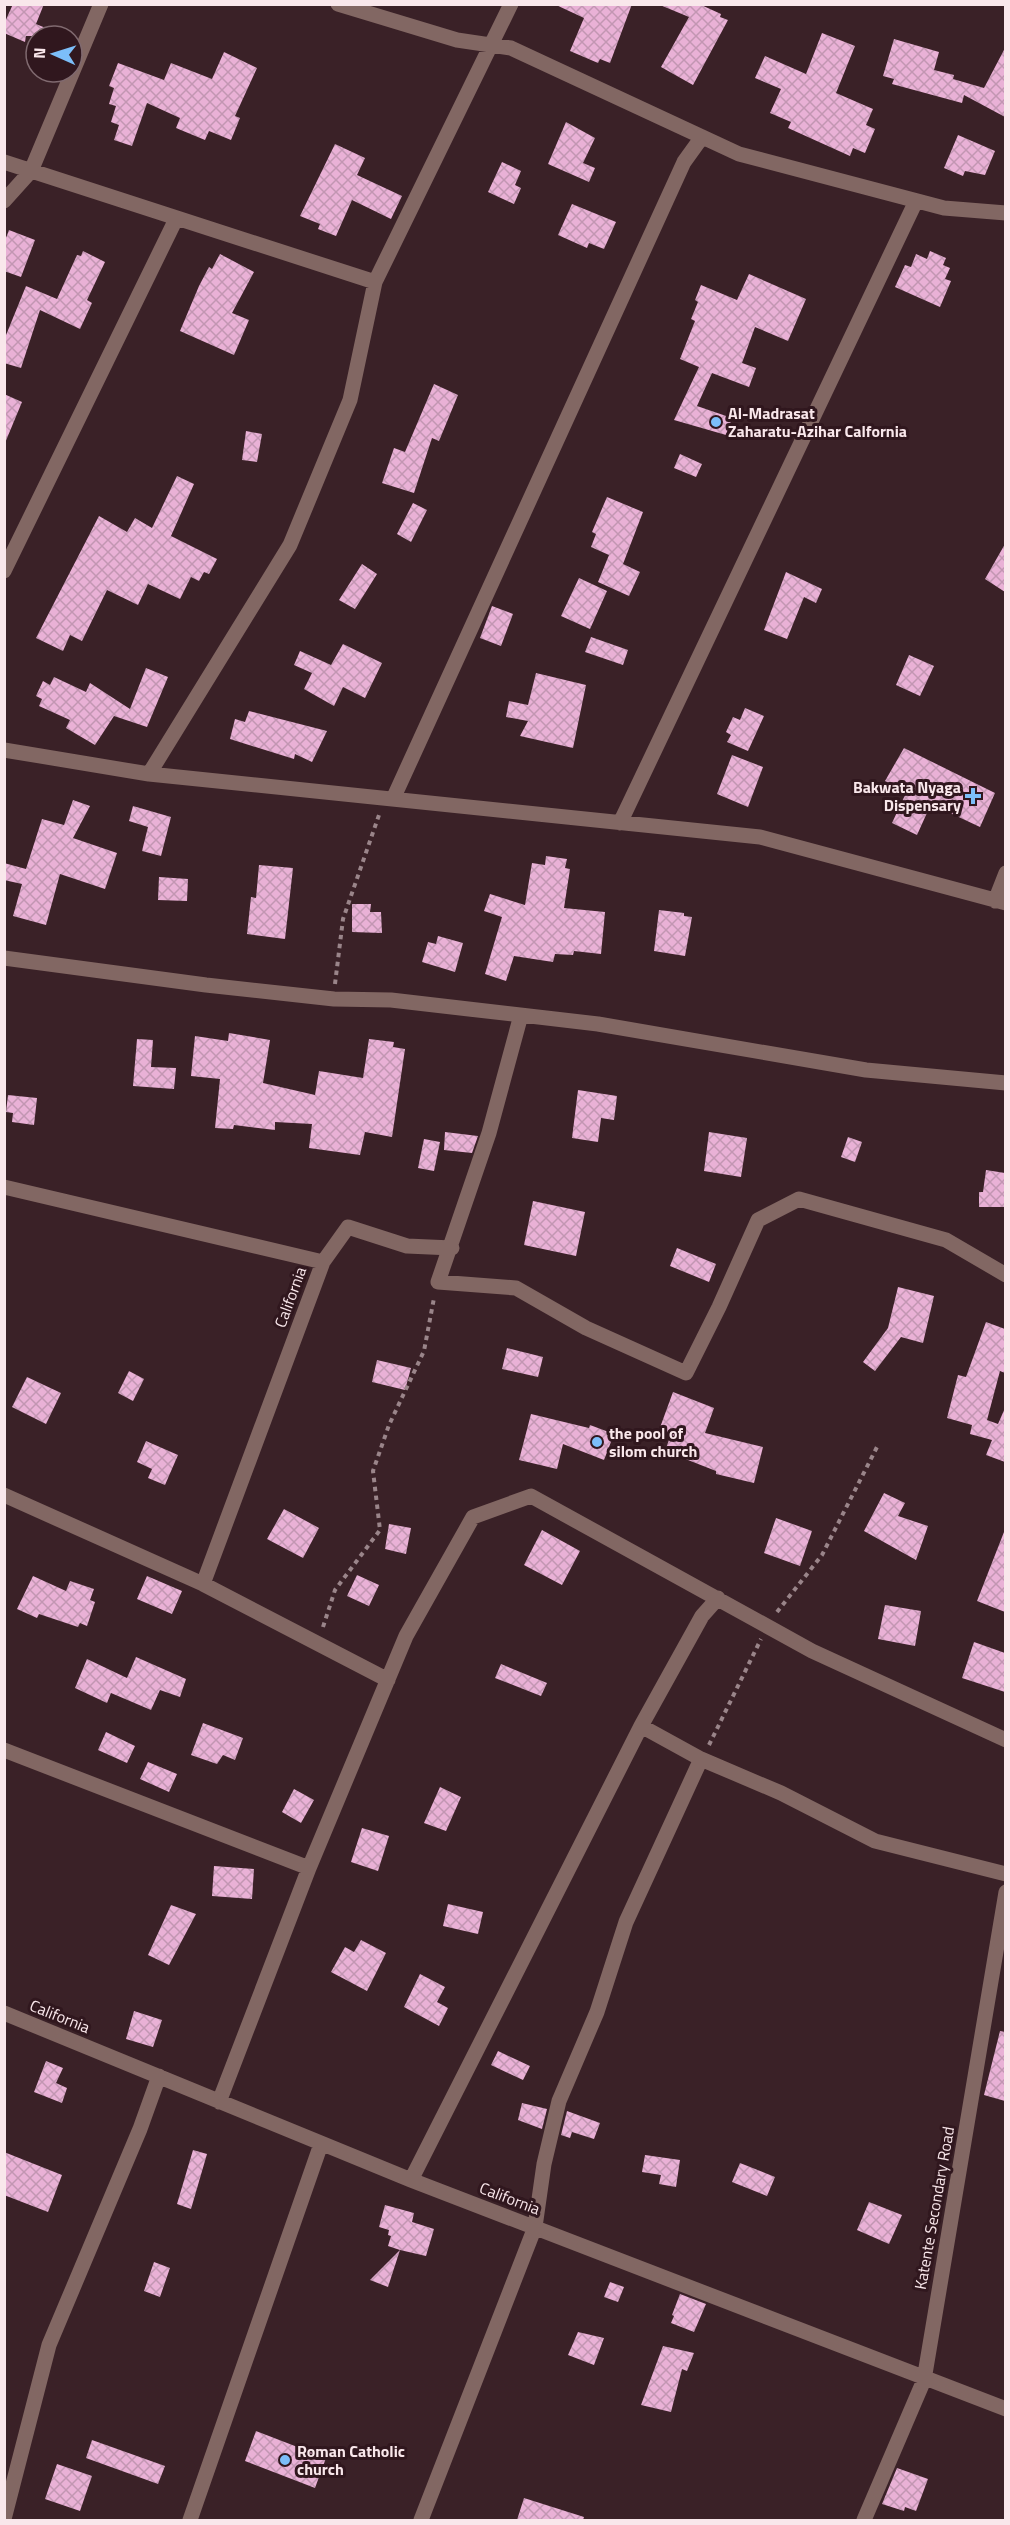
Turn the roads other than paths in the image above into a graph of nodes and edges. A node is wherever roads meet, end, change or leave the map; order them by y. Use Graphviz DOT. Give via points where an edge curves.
graph roads {
  1 [pos="101,4"];
  2 [pos="338,4"];
  3 [pos="511,4"];
  4 [pos="490,45"];
  5 [pos="702,137"];
  6 [pos="4,162"];
  7 [pos="31,171"];
  8 [pos="4,201"];
  9 [pos="916,201"];
  10 [pos="1005,213"];
  11 [pos="176,219"];
  12 [pos="375,282"];
  13 [pos="4,571"];
  14 [pos="4,750"];
  15 [pos="149,774"];
  16 [pos="389,799"];
  17 [pos="620,823"];
  18 [pos="1005,873"];
  19 [pos="1000,902"];
  20 [pos="4,957"];
  21 [pos="521,1015"];
  22 [pos="1005,1083"];
  23 [pos="4,1186"];
  24 [pos="452,1248"];
  25 [pos="323,1262"];
  26 [pos="1005,1275"];
  27 [pos="4,1495"];
  28 [pos="202,1584"];
  29 [pos="718,1598"];
  30 [pos="388,1680"];
  31 [pos="641,1726"];
  32 [pos="1005,1740"];
  33 [pos="4,1750"];
  34 [pos="701,1759"];
  35 [pos="309,1868"];
  36 [pos="1005,1874"];
  37 [pos="1005,1892"];
  38 [pos="4,2013"];
  39 [pos="159,2076"];
  40 [pos="219,2102"];
  41 [pos="321,2144"];
  42 [pos="411,2180"];
  43 [pos="535,2227"];
  44 [pos="924,2380"];
  45 [pos="1005,2409"];
  46 [pos="4,2519"];
  47 [pos="190,2520"];
  48 [pos="421,2520"];
  49 [pos="864,2520"];
  1 -- 7 [label="street"];
  2 -- 4 [label="street" via="457,40"];
  3 -- 4 [label="street"];
  4 -- 5 [label="street" via="511,48"];
  4 -- 12 [label="street"];
  5 -- 9 [label="street" via="739,154"];
  5 -- 16 [label="street" via="684,162"];
  6 -- 7 [label="street"];
  7 -- 8 [label="street"];
  7 -- 11 [label="street"];
  9 -- 10 [label="street" via="944,208"];
  9 -- 17 [label="street"];
  11 -- 12 [label="street"];
  11 -- 13 [label="street"];
  12 -- 15 [label="street" via="350,400 290,545"];
  14 -- 15 [label="street"];
  15 -- 16 [label="street"];
  16 -- 17 [label="street"];
  17 -- 19 [label="street" via="760,837"];
  18 -- 19 [label="street"];
  20 -- 21 [label="street" via="334,999 391,1000"];
  21 -- 22 [label="street" via="598,1024 866,1070"];
  21 -- 24 [label="street"];
  23 -- 25 [label="street, California"];
  24 -- 25 [label="street" via="407,1246 348,1227"];
  24 -- 26 [label="street" via="438,1282 516,1288 586,1328 686,1373 758,1220 798,1199 946,1240"];
  25 -- 28 [label="street, California"];
  27 -- 28 [label="street"];
  28 -- 30 [label="street"];
  29 -- 30 [label="street" via="531,1496 474,1516 406,1636"];
  29 -- 31 [label="street" via="702,1616"];
  29 -- 32 [label="street" via="812,1651"];
  30 -- 35 [label="street"];
  31 -- 34 [label="street"];
  31 -- 42 [label="street"];
  33 -- 35 [label="street"];
  34 -- 36 [label="street" via="781,1793 875,1841"];
  34 -- 43 [label="street" via="626,1922 597,2012 559,2101"];
  35 -- 40 [label="street"];
  37 -- 44 [label="street, Katente Secondary Road"];
  38 -- 39 [label="street, California"];
  39 -- 40 [label="street, California"];
  39 -- 46 [label="street" via="49,2345"];
  40 -- 41 [label="street, California"];
  41 -- 42 [label="street, California"];
  41 -- 47 [label="street"];
  42 -- 43 [label="street, California"];
  43 -- 44 [label="street, California"];
  43 -- 48 [label="street"];
  44 -- 45 [label="street, California"];
  44 -- 49 [label="street, Katente Secondary Road"];
}
